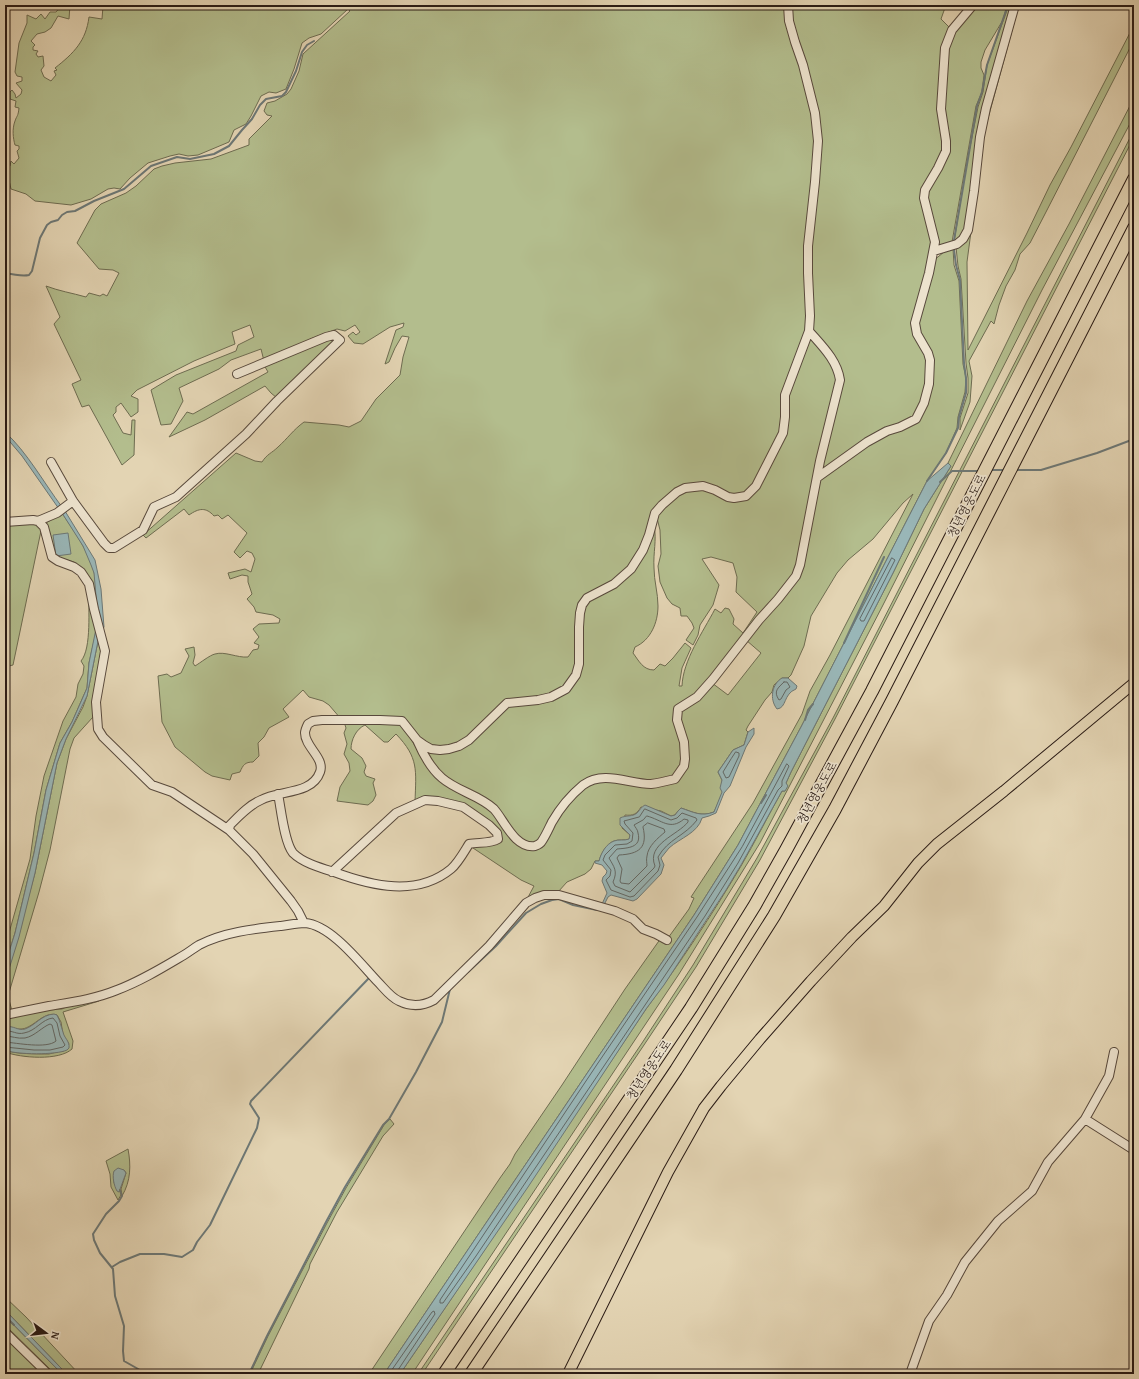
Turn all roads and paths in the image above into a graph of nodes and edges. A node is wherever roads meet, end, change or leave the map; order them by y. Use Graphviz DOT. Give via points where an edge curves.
graph roads {
  1 [pos="788,5"];
  2 [pos="973,5"];
  3 [pos="1015,5"];
  4 [pos="1134,179"];
  5 [pos="1134,228"];
  6 [pos="934,251"];
  7 [pos="809,331"];
  8 [pos="237,374"];
  9 [pos="51,462"];
  10 [pos="818,477"];
  11 [pos="70,503"];
  12 [pos="38,521"];
  13 [pos="5,522"];
  14 [pos="1134,682"];
  15 [pos="417,740"];
  16 [pos="278,794"];
  17 [pos="229,830"];
  18 [pos="332,872"];
  19 [pos="304,923"];
  20 [pos="667,940"];
  21 [pos="5,1015"];
  22 [pos="1114,1052"];
  23 [pos="1085,1119"];
  24 [pos="1134,1150"];
  25 [pos="5,1332"];
  26 [pos="48,1374"];
  27 [pos="444,1374"];
  28 [pos="471,1374"];
  29 [pos="568,1374"];
  30 [pos="910,1374"];
  1 -- 7 [label="street" via="789,21 804,65 815,113 818,141 808,246"];
  2 -- 6 [label="street" via="952,30 945,48 940,109 946,151 925,190 924,198 935,242"];
  3 -- 6 [label="street" via="986,108 968,230 958,244"];
  4 -- 27 [label="highway, 청년영웅도로" via="844,744 755,905 658,1058"];
  5 -- 28 [label="highway, 청년영웅도로" via="867,748 806,861 681,1064"];
  6 -- 10 [label="street" via="915,323 917,334 930,360 929,384 916,419 867,442"];
  7 -- 10 [label="street" via="835,362 840,380"];
  7 -- 15 [label="street" via="785,396 786,417 783,433 756,486 746,496 734,498 709,487 685,488 662,505 655,513 649,536 631,569 614,584 587,598 582,605 579,664 576,675 566,689 551,697 507,703 469,740 459,746 431,749"];
  8 -- 11 [label="street" via="326,337 334,335 340,340 246,434 176,497 154,507 143,530 114,548 109,548 104,543"];
  9 -- 11 [label="street"];
  10 -- 15 [label="street" via="796,576 713,679 697,697 678,709 677,720 686,759 675,779 652,784 608,778 596,779 585,784 563,806 541,843 534,846 526,845 510,833 492,807 442,778 430,766"];
  11 -- 12 [label="street" via="57,513"];
  12 -- 13 [label="street"];
  12 -- 17 [label="street" via="44,526 52,557 81,572 91,590 105,651 96,702 98,729 152,785 172,792"];
  14 -- 29 [label="main road" via="922,859 884,906 811,982 721,1086 704,1108 668,1172"];
  15 -- 16 [label="street" via="402,721 313,721 308,724 305,732 321,767 317,779 306,788"];
  16 -- 17 [label="street" via="259,800 230,825"];
  16 -- 18 [label="street" via="288,842 293,852 302,860"];
  17 -- 19 [label="street" via="253,854 291,901"];
  18 -- 18 [label="street" via="385,886 414,885 429,882 452,868 469,844 493,842 498,839 489,825 463,807 425,800 396,813"];
  19 -- 20 [label="street" via="314,924 331,936 358,960 389,994 399,1001 418,1006 434,1000 489,946 526,903 544,895 559,895 615,910 633,919 643,929"];
  19 -- 21 [label="street" via="244,930 198,946 153,974 118,990 77,1002"];
  22 -- 23 [label="street" via="1109,1076"];
  23 -- 24 [label="street"];
  23 -- 30 [label="street" via="1048,1162 1032,1191 998,1221 965,1262 929,1321"];
  25 -- 26 [label="street"];
}
